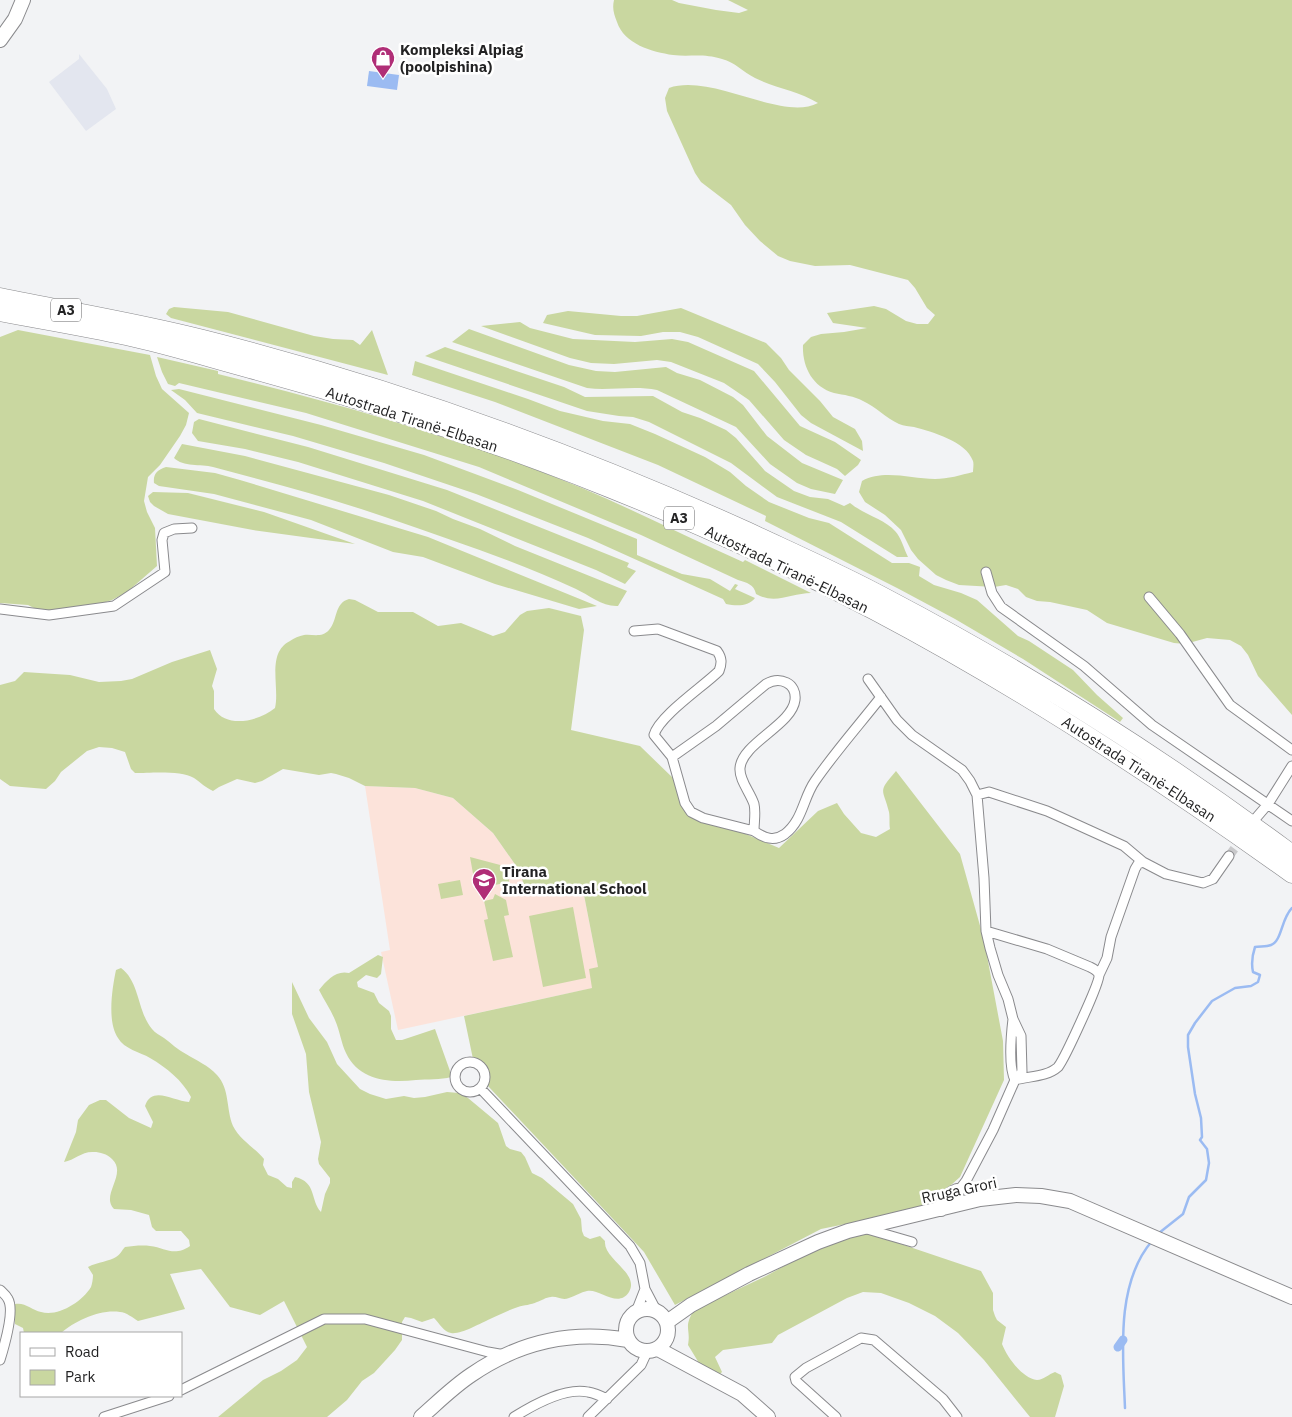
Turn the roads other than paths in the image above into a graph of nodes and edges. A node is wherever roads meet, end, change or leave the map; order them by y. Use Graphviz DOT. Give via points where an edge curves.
graph roads {
  1 [pos="21,2"];
  2 [pos="0,40"];
  3 [pos="0,298"];
  4 [pos="0,312"];
  5 [pos="192,528"];
  6 [pos="986,572"];
  7 [pos="1149,597"];
  8 [pos="0,609"];
  9 [pos="634,631"];
  10 [pos="868,679"];
  11 [pos="881,698"];
  12 [pos="1292,750"];
  13 [pos="672,757"];
  14 [pos="1292,766"];
  15 [pos="977,795"];
  16 [pos="1268,804"];
  17 [pos="1256,818"];
  18 [pos="1292,821"];
  19 [pos="754,831"];
  20 [pos="1292,854"];
  21 [pos="1229,856"];
  22 [pos="1143,862"];
  23 [pos="1292,874"];
  24 [pos="986,931"];
  25 [pos="1099,975"];
  26 [pos="1015,1080"];
  27 [pos="480,1088"];
  28 [pos="961,1195"];
  29 [pos="900,1226"];
  30 [pos="864,1228"];
  31 [pos="645,1289"];
  32 [pos="0,1290"];
  33 [pos="1292,1297"];
  34 [pos="636,1312"];
  35 [pos="661,1315"];
  36 [pos="627,1333"];
  37 [pos="657,1346"];
  38 [pos="506,1355"];
  39 [pos="0,1360"];
  40 [pos="182,1390"];
  41 [pos="166,1397"];
  42 [pos="607,1399"];
  43 [pos="104,1417"];
  44 [pos="421,1417"];
  45 [pos="514,1417"];
  46 [pos="588,1417"];
  47 [pos="768,1417"];
  48 [pos="836,1417"];
  49 [pos="958,1417"];
  1 -- 2 [label="main road"];
  3 -- 20 [label="highway, Autostrada Tiranë-Elbasan / A3" via="200,338 403,396 518,435 697,508 886,597 996,659 1172,769"];
  4 -- 23 [label="highway, Autostrada Tiranë-Elbasan / A3" via="128,336 392,410 516,453 690,523 875,611 986,673 1161,782"];
  5 -- 8 [label="street" via="174,528 164,533 165,572 114,606 49,616"];
  6 -- 16 [label="street" via="1001,607 1084,666 1152,725"];
  7 -- 12 [label="street" via="1180,634 1230,705"];
  9 -- 13 [label="street" via="658,629 717,651 721,657 719,671 656,730 654,735"];
  10 -- 11 [label="street"];
  11 -- 15 [label="street" via="912,735 962,770"];
  11 -- 19 [label="street" via="814,782 797,822 776,838 767,839"];
  13 -- 19 [label="street" via="685,804 691,812"];
  13 -- 19 [label="street" via="772,680 779,679 788,684 795,695 792,709 748,751 740,767 754,806"];
  14 -- 16 [label="street"];
  15 -- 22 [label="street" via="989,792 1047,811 1124,846"];
  15 -- 24 [label="street"];
  16 -- 17 [label="street"];
  16 -- 18 [label="street"];
  21 -- 22 [label="street" via="1213,879 1203,883 1166,874"];
  22 -- 25 [label="street" via="1135,869"];
  24 -- 25 [label="street" via="1047,949 1090,967"];
  24 -- 26 [label="street" via="1021,1036 1022,1072"];
  25 -- 26 [label="street" via="1092,997 1058,1067 1050,1073"];
  26 -- 28 [label="street"];
  27 -- 31 [label="street" via="630,1246 640,1263"];
  28 -- 29 [label="main road, Rruga Grori" via="941,1209"];
  28 -- 33 [label="main road, Rruga Grori" via="980,1198 1041,1196 1070,1201"];
  29 -- 30 [label="main road, Rruga Grori" via="881,1224"];
  29 -- 30 [label="street" via="912,1242"];
  30 -- 35 [label="main road, Rruga Grori" via="818,1242 691,1305"];
  31 -- 34 [label="street"];
  31 -- 35 [label="street"];
  32 -- 39 [label="street" via="10,1305"];
  34 -- 35 [label="main road" via="646,1308"];
  34 -- 36 [label="main road" via="628,1320"];
  35 -- 37 [label="main road" via="669,1333"];
  36 -- 37 [label="main road" via="636,1348"];
  36 -- 38 [label="main road" via="540,1341"];
  37 -- 42 [label="street"];
  37 -- 47 [label="main road" via="742,1394"];
  38 -- 40 [label="street" via="365,1319 324,1319"];
  38 -- 44 [label="main road" via="471,1375"];
  41 -- 43 [label="street"];
  42 -- 45 [label="street" via="587,1391 571,1392 550,1398"];
  42 -- 46 [label="street"];
  48 -- 49 [label="street" via="795,1377 861,1338 874,1340 943,1399"];
}
